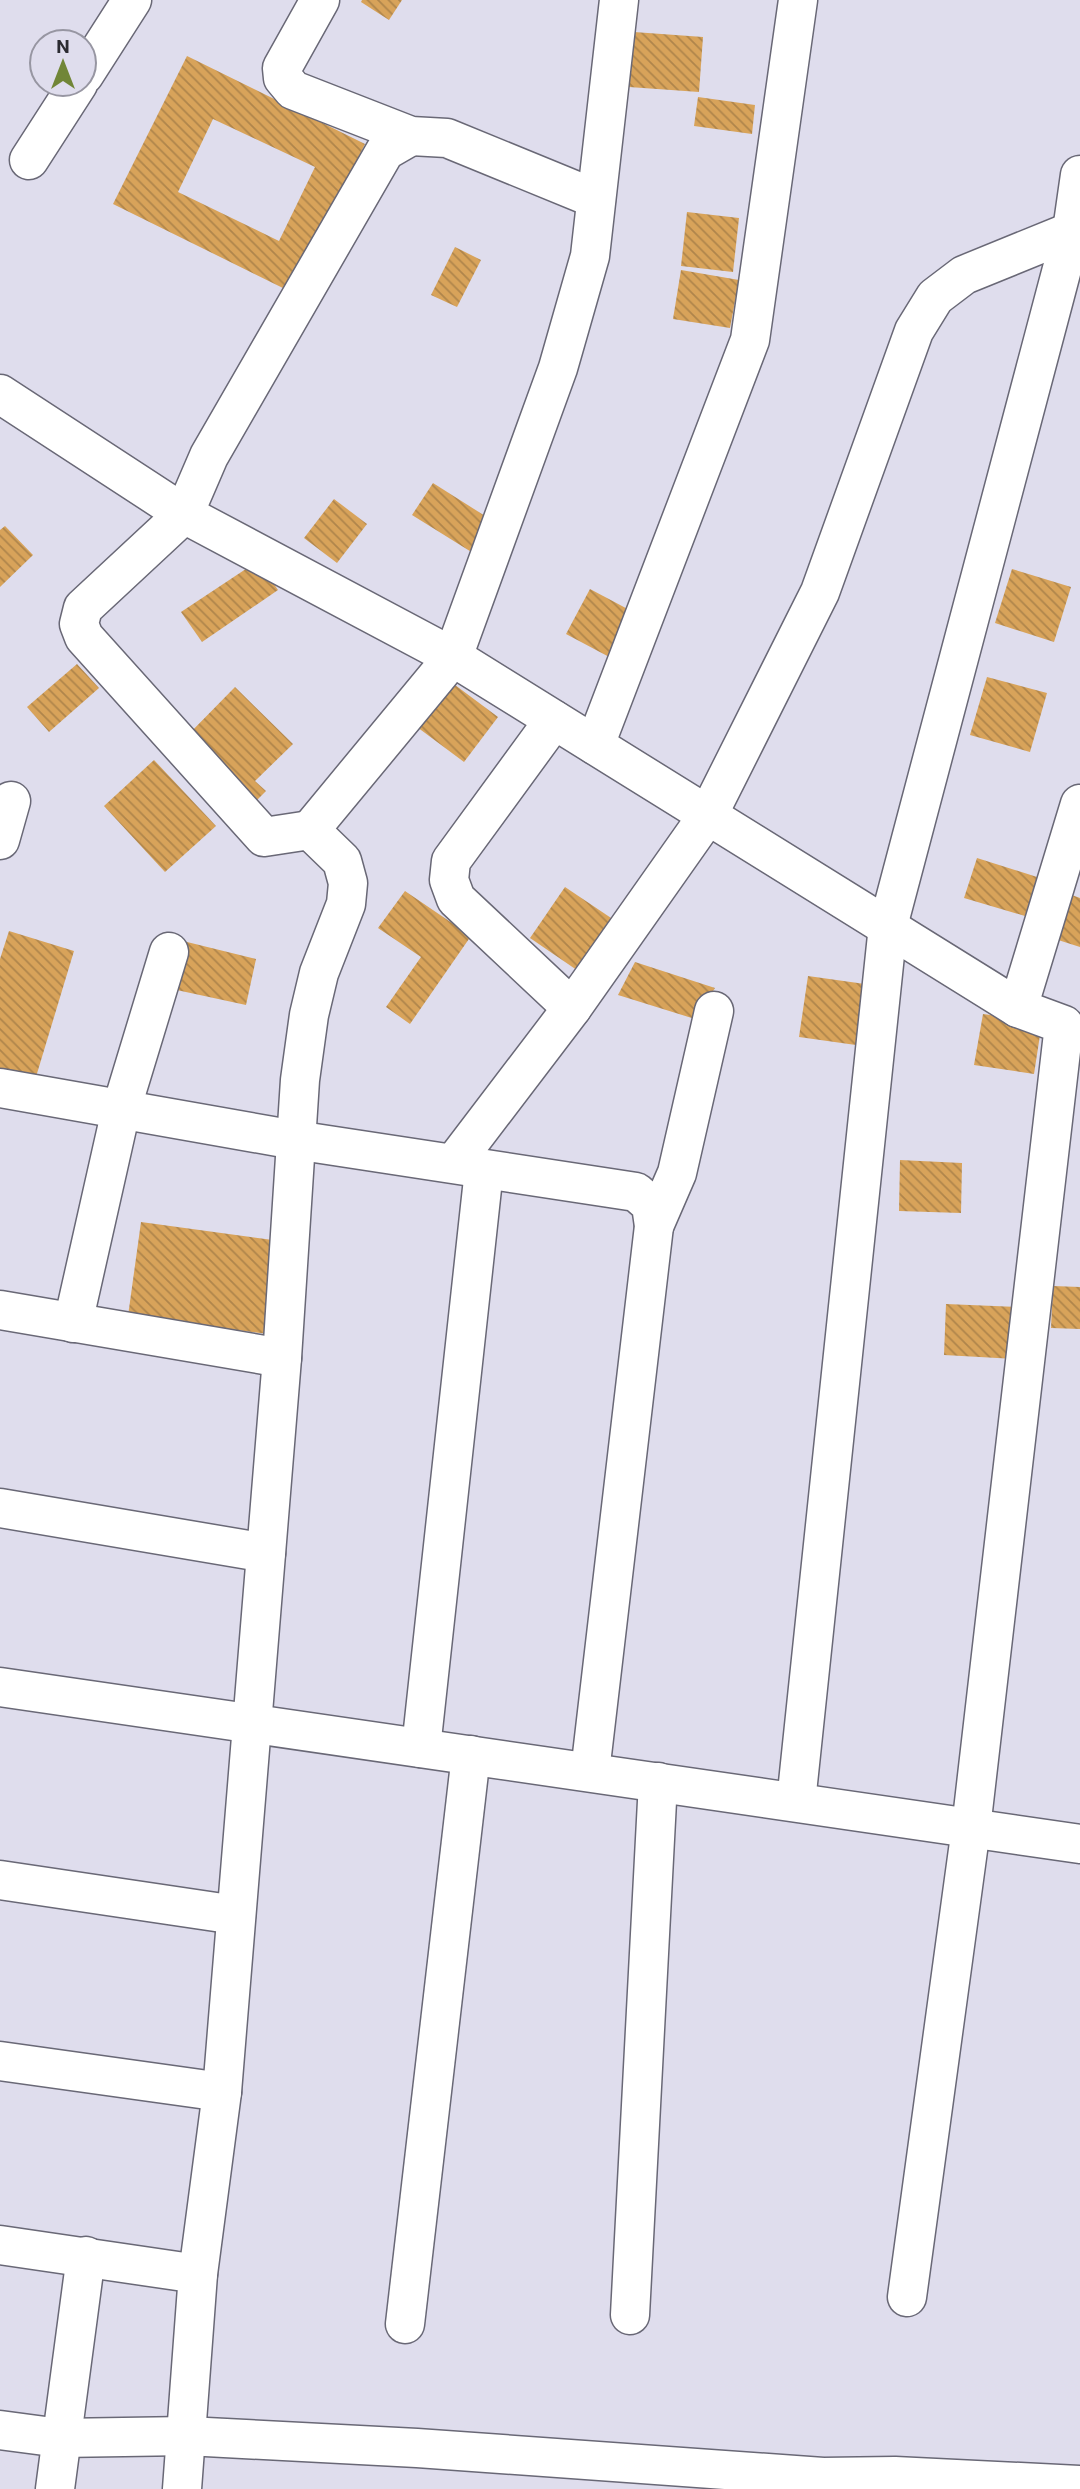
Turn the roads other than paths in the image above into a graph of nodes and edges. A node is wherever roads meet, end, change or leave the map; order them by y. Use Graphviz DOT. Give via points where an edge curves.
graph roads {
  1 [pos="132,0"];
  2 [pos="320,0"];
  3 [pos="619,0"];
  4 [pos="798,0"];
  5 [pos="98,53"];
  6 [pos="69,98"];
  7 [pos="411,136"];
  8 [pos="29,160"];
  9 [pos="1080,175"];
  10 [pos="596,199"];
  11 [pos="1076,232"];
  12 [pos="0,394"];
  13 [pos="184,513"];
  14 [pos="453,657"];
  15 [pos="554,720"];
  16 [pos="595,745"];
  17 [pos="11,801"];
  18 [pos="1080,804"];
  19 [pos="708,815"];
  20 [pos="310,830"];
  21 [pos="0,840"];
  22 [pos="888,926"];
  23 [pos="170,952"];
  24 [pos="572,1008"];
  25 [pos="1018,1008"];
  26 [pos="714,1011"];
  27 [pos="1072,1027"];
  28 [pos="0,1088"];
  29 [pos="121,1110"];
  30 [pos="295,1140"];
  31 [pos="469,1167"];
  32 [pos="654,1226"];
  33 [pos="0,1310"];
  34 [pos="73,1323"];
  35 [pos="282,1358"];
  36 [pos="0,1508"];
  37 [pos="266,1553"];
  38 [pos="0,1687"];
  39 [pos="251,1724"];
  40 [pos="421,1748"];
  41 [pos="471,1755"];
  42 [pos="590,1772"];
  43 [pos="658,1782"];
  44 [pos="796,1802"];
  45 [pos="971,1828"];
  46 [pos="1080,1844"];
  47 [pos="0,1880"];
  48 [pos="236,1915"];
  49 [pos="0,2061"];
  50 [pos="222,2092"];
  51 [pos="0,2245"];
  52 [pos="86,2256"];
  53 [pos="198,2274"];
  54 [pos="907,2297"];
  55 [pos="630,2315"];
  56 [pos="405,2324"];
  57 [pos="0,2430"];
  58 [pos="187,2436"];
  59 [pos="60,2438"];
  60 [pos="823,2483"];
  61 [pos="1080,2485"];
  62 [pos="55,2489"];
  63 [pos="182,2489"];
  1 -- 5 [label="street"];
  2 -- 7 [label="street" via="282,68 286,84"];
  3 -- 10 [label="street"];
  4 -- 16 [label="street" via="750,340"];
  6 -- 8 [label="street"];
  7 -- 10 [label="street" via="447,138"];
  7 -- 13 [label="street" via="385,151 209,456"];
  9 -- 11 [label="street"];
  10 -- 14 [label="street" via="590,256 558,368"];
  11 -- 19 [label="street" via="964,275 935,297 914,331 820,592"];
  11 -- 22 [label="street"];
  12 -- 13 [label="street"];
  13 -- 14 [label="street"];
  13 -- 20 [label="street" via="83,608 79,624 84,637 264,837"];
  14 -- 15 [label="street"];
  14 -- 20 [label="street"];
  15 -- 16 [label="street"];
  15 -- 24 [label="street" via="451,861 449,880 456,898"];
  16 -- 19 [label="street"];
  17 -- 21 [label="street"];
  18 -- 25 [label="street"];
  19 -- 22 [label="street"];
  19 -- 24 [label="street"];
  20 -- 30 [label="street" via="342,861 348,883 346,904 319,973 309,1015"];
  22 -- 25 [label="street"];
  22 -- 44 [label="street"];
  23 -- 29 [label="street"];
  24 -- 31 [label="street"];
  25 -- 27 [label="street"];
  26 -- 32 [label="street" via="677,1172"];
  27 -- 45 [label="street"];
  28 -- 29 [label="street"];
  29 -- 30 [label="street"];
  29 -- 34 [label="street"];
  30 -- 31 [label="street"];
  30 -- 35 [label="street"];
  31 -- 32 [label="street" via="636,1192 651,1206"];
  31 -- 40 [label="street"];
  32 -- 42 [label="street"];
  33 -- 34 [label="street"];
  34 -- 35 [label="street"];
  35 -- 37 [label="street"];
  36 -- 37 [label="street"];
  37 -- 39 [label="street"];
  38 -- 39 [label="street"];
  39 -- 40 [label="street"];
  39 -- 48 [label="street"];
  40 -- 41 [label="street"];
  41 -- 42 [label="street"];
  41 -- 56 [label="street"];
  42 -- 43 [label="street"];
  43 -- 44 [label="street"];
  43 -- 55 [label="street"];
  44 -- 45 [label="street"];
  45 -- 46 [label="street"];
  45 -- 54 [label="street"];
  47 -- 48 [label="street"];
  48 -- 50 [label="street"];
  49 -- 50 [label="street"];
  50 -- 53 [label="street"];
  51 -- 52 [label="street"];
  52 -- 53 [label="street"];
  52 -- 59 [label="street"];
  53 -- 58 [label="street"];
  57 -- 59 [label="street"];
  58 -- 59 [label="street"];
  58 -- 60 [label="street" via="417,2448"];
  58 -- 63 [label="street"];
  59 -- 62 [label="street"];
  60 -- 61 [label="street" via="895,2476"];
}
